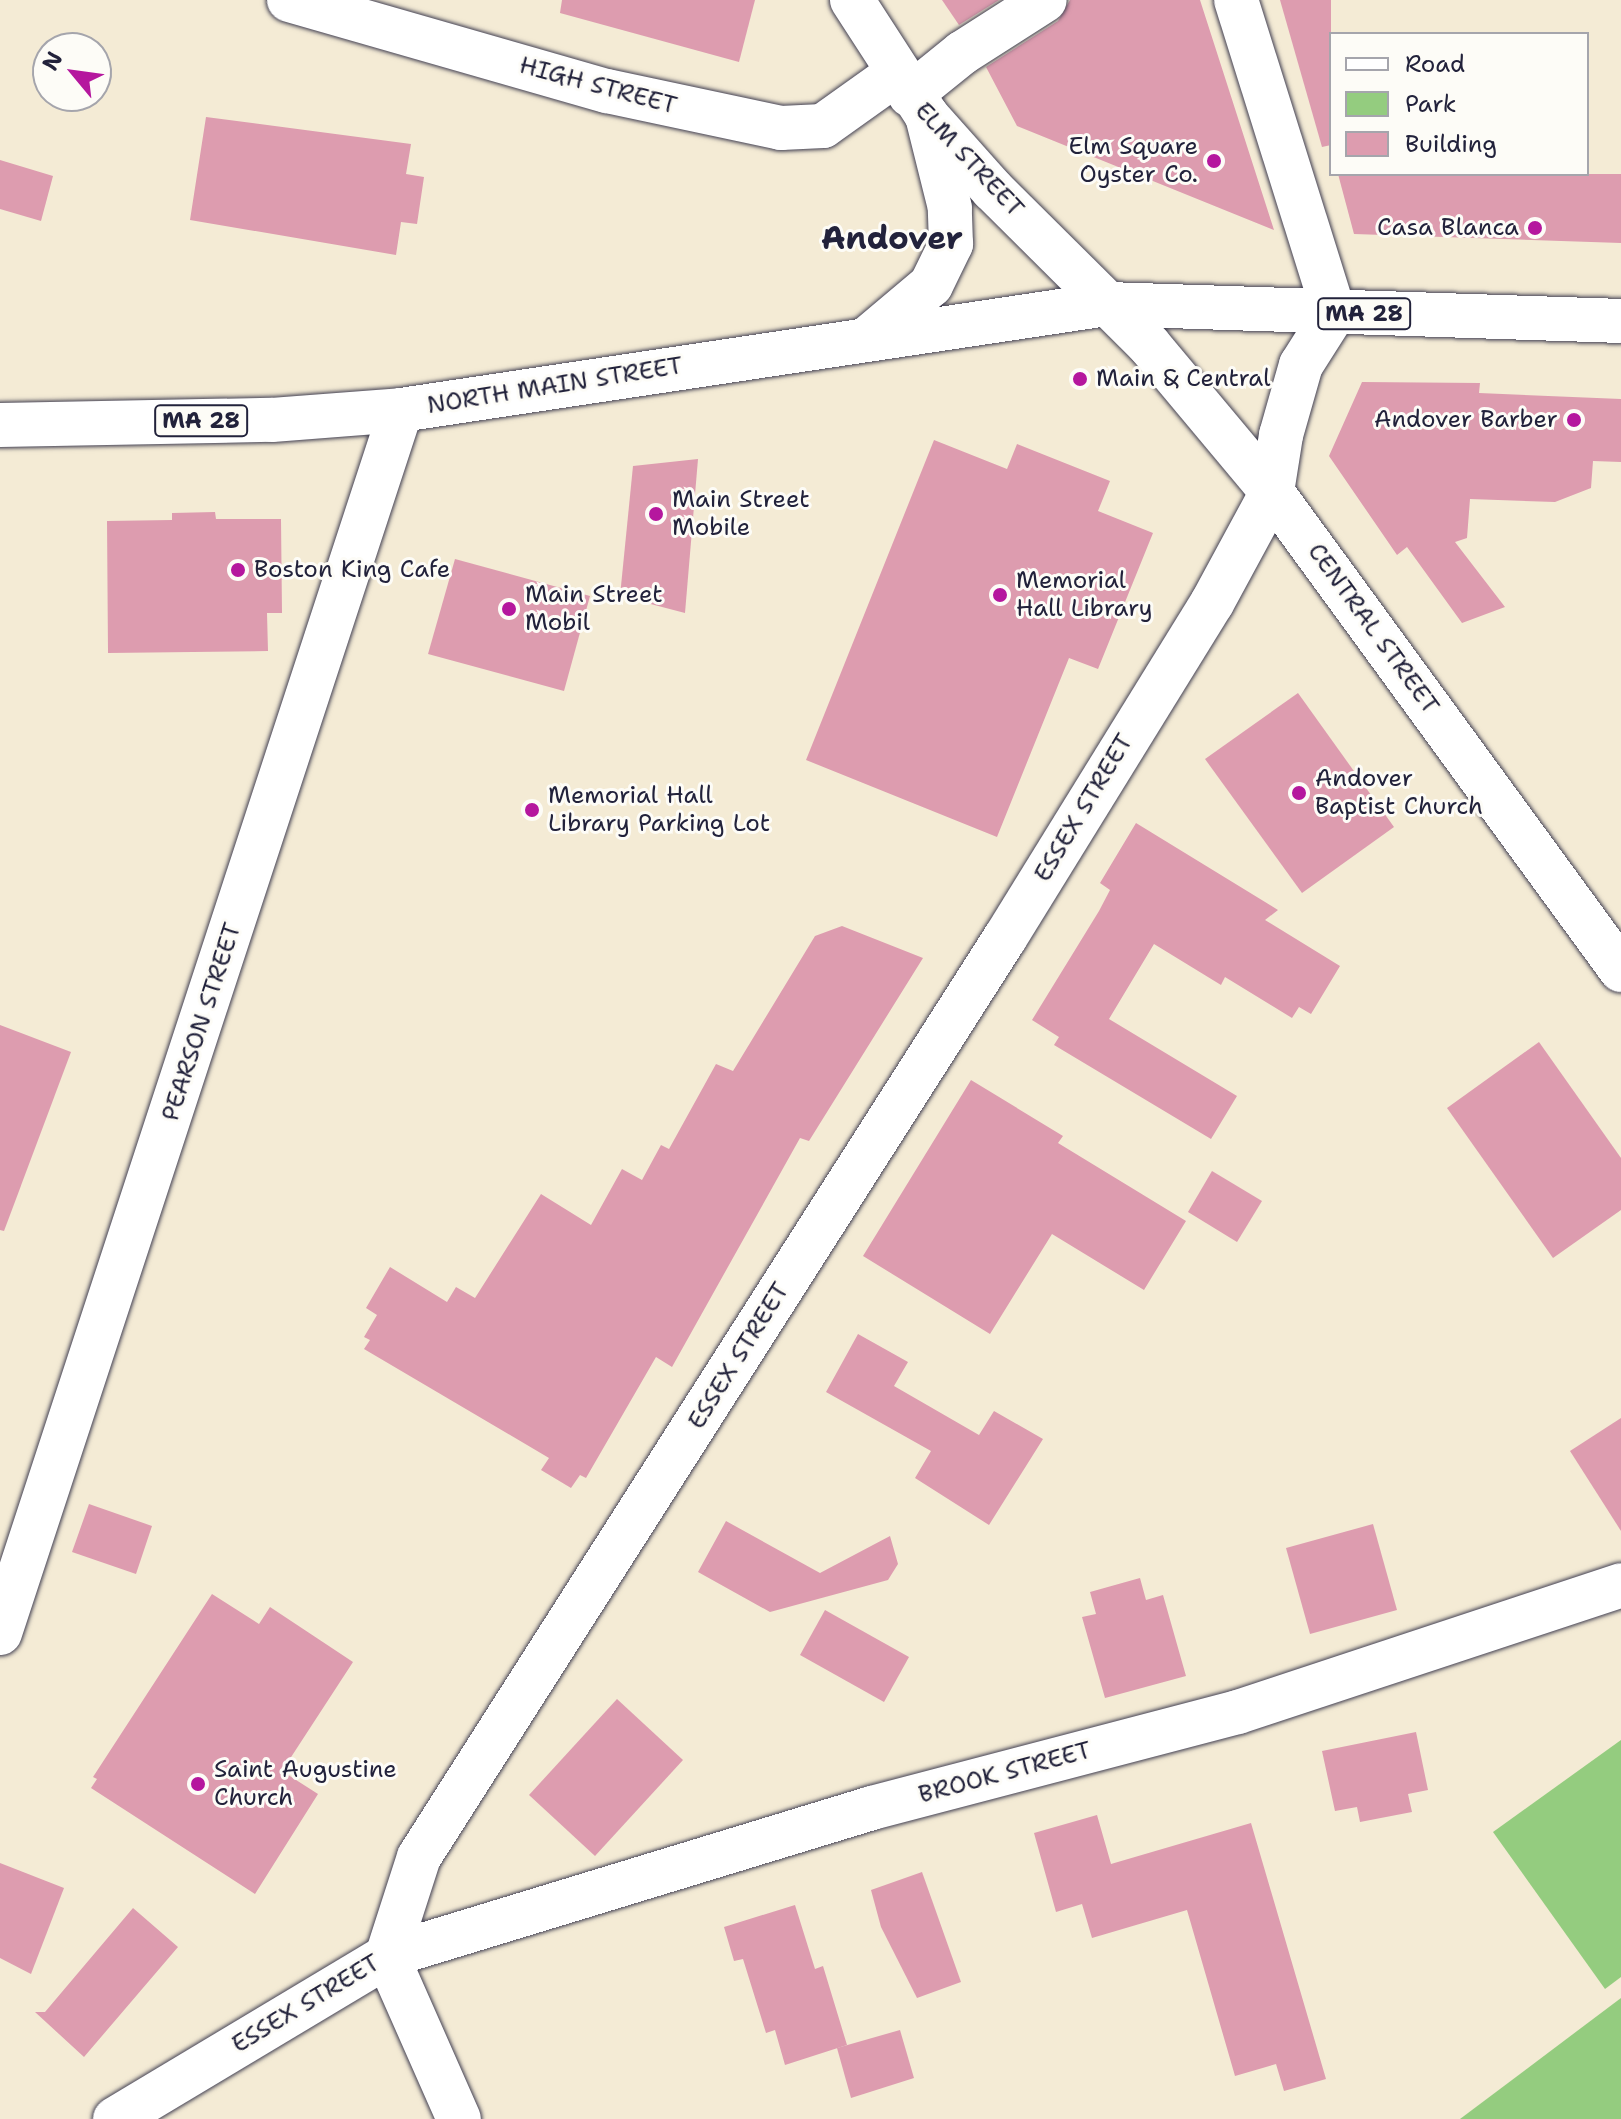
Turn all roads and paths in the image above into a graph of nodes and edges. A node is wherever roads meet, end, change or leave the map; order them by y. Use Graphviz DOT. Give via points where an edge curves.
graph roads {
  1 [pos="289,0"];
  2 [pos="852,0"];
  3 [pos="1045,0"];
  4 [pos="1236,0"];
  5 [pos="911,95"];
  6 [pos="1107,304"];
  7 [pos="1334,313"];
  8 [pos="1621,321"];
  9 [pos="865,340"];
  10 [pos="401,410"];
  11 [pos="0,425"];
  12 [pos="1272,492"];
  13 [pos="1621,970"];
  14 [pos="1621,1585"];
  15 [pos="0,1633"];
  16 [pos="387,1956"];
  17 [pos="182,2098"];
  18 [pos="115,2119"];
  19 [pos="459,2119"];
  1 -- 5 [label="main road, HIGH STREET" via="607,91 781,128 823,126"];
  2 -- 5 [label="main road, ELM STREET"];
  3 -- 5 [label="main road, HIGH STREET" via="962,53"];
  4 -- 7 [label="main road"];
  5 -- 6 [label="main road, ELM STREET"];
  5 -- 9 [label="main road" via="950,208 951,244 931,285"];
  6 -- 7 [label="main road, MA 28"];
  6 -- 9 [label="main road, NORTH MAIN STREET / MA 28"];
  6 -- 12 [label="main road, CENTRAL STREET" via="1149,345"];
  7 -- 8 [label="main road, MA 28"];
  7 -- 12 [label="main road, ESSEX STREET" via="1301,365"];
  9 -- 10 [label="main road, NORTH MAIN STREET / MA 28"];
  10 -- 11 [label="main road, NORTH MAIN STREET / MA 28" via="272,420"];
  10 -- 15 [label="main road, PEARSON STREET"];
  12 -- 13 [label="main road, CENTRAL STREET"];
  12 -- 16 [label="main road, ESSEX STREET" via="1212,603 1005,938 419,1857"];
  14 -- 16 [label="main road, BROOK STREET" via="1238,1712 859,1812"];
  16 -- 17 [label="main road, ESSEX STREET"];
  16 -- 19 [label="main road"];
  17 -- 18 [label="main road, ESSEX STREET"];
}
